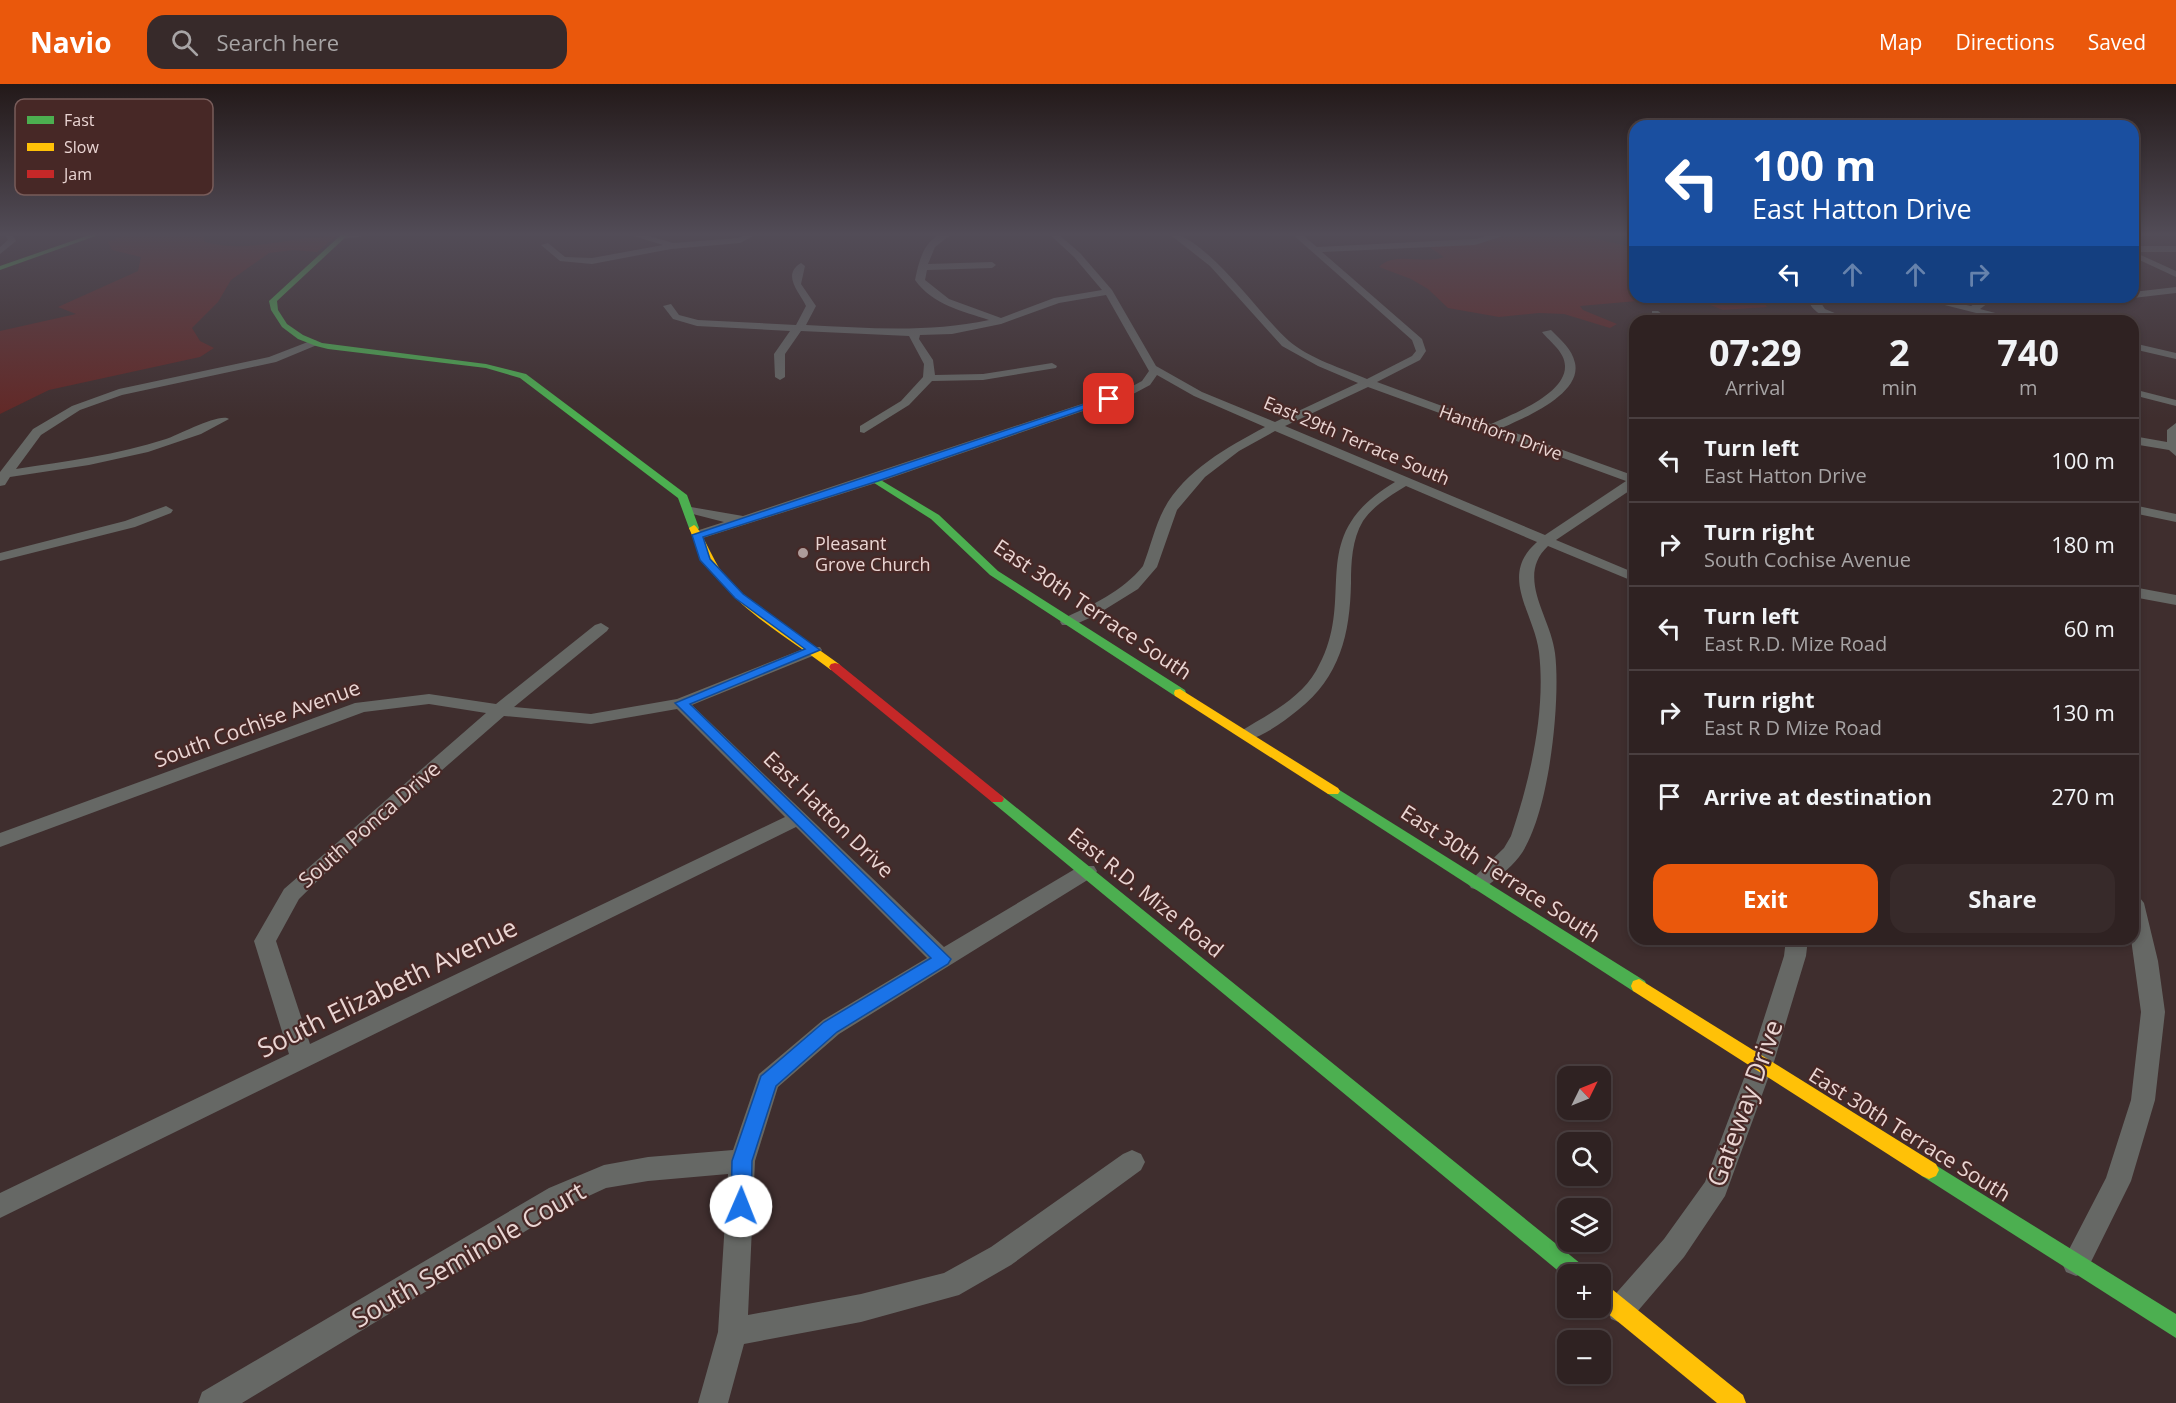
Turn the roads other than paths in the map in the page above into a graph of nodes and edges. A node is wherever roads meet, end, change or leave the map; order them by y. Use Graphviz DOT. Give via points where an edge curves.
graph roads {
  1 [pos="280,295"];
  2 [pos="803,295"];
  3 [pos="935,295"];
  4 [pos="1092,295"];
  5 [pos="1110,295"];
  6 [pos="1241,295"];
  7 [pos="1365,295"];
  8 [pos="1815,303"];
  9 [pos="1943,303"];
  10 [pos="1982,303"];
  11 [pos="668,306"];
  12 [pos="1972,310"];
  13 [pos="1655,313"];
  14 [pos="1658,315"];
  15 [pos="1834,315"];
  16 [pos="1994,315"];
  17 [pos="1001,321"];
  18 [pos="799,327"];
  19 [pos="1547,332"];
  20 [pos="915,333"];
  21 [pos="312,343"];
  22 [pos="2139,347"];
  23 [pos="2176,356"];
  24 [pos="1052,366"];
  25 [pos="1155,371"];
  26 [pos="780,377"];
  27 [pos="929,378"];
  28 [pos="1368,383"];
  29 [pos="2139,394"];
  30 [pos="2176,403"];
  31 [pos="223,419"];
  32 [pos="1275,426"];
  33 [pos="2176,427"];
  34 [pos="1492,428"];
  35 [pos="864,429"];
  36 [pos="2139,441"];
  37 [pos="2174,449"];
  38 [pos="3,478"];
  39 [pos="874,479"];
  40 [pos="1629,479"];
  41 [pos="1407,480"];
  42 [pos="1629,485"];
  43 [pos="690,509"];
  44 [pos="166,510"];
  45 [pos="2139,510"];
  46 [pos="757,517"];
  47 [pos="2176,518"];
  48 [pos="698,535"];
  49 [pos="1547,540"];
  50 [pos="0,557"];
  51 [pos="1629,575"];
  52 [pos="2139,593"];
  53 [pos="2176,600"];
  54 [pos="1068,622"];
  55 [pos="601,628"];
  56 [pos="814,650"];
  57 [pos="681,703"];
  58 [pos="501,709"];
  59 [pos="1247,735"];
  60 [pos="799,819"];
  61 [pos="0,840"];
  62 [pos="1087,871"];
  63 [pos="1478,883"];
  64 [pos="2139,928"];
  65 [pos="1796,945"];
  66 [pos="942,959"];
  67 [pos="303,1059"];
  68 [pos="1761,1065"];
  69 [pos="742,1161"];
  70 [pos="1132,1162"];
  71 [pos="0,1206"];
  72 [pos="2076,1263"];
  73 [pos="1566,1264"];
  74 [pos="1611,1302"];
  75 [pos="1621,1310"];
  76 [pos="2176,1327"];
  77 [pos="734,1332"];
  78 [pos="213,1403"];
  79 [pos="713,1403"];
  80 [pos="1735,1403"];
  1 -- 21 [label="main road" via="273,301 273,313 282,324"];
  2 -- 18 [label="street" via="812,306"];
  3 -- 17 [label="street"];
  4 -- 17 [label="street" via="1057,300"];
  5 -- 25 [label="street"];
  6 -- 28 [label="street, Hanthorn Drive" via="1286,344"];
  7 -- 28 [label="street" via="1420,344 1421,351 1416,358"];
  8 -- 15 [label="street"];
  9 -- 12 [label="street"];
  10 -- 12 [label="street"];
  11 -- 18 [label="street" via="679,318 726,325"];
  12 -- 16 [label="street"];
  13 -- 14 [label="street"];
  17 -- 20 [label="street" via="952,331"];
  18 -- 20 [label="street"];
  18 -- 26 [label="street" via="779,352"];
  19 -- 34 [label="street" via="1561,342 1569,357 1568,380 1550,399"];
  20 -- 27 [label="street" via="914,339 930,366"];
  21 -- 38 [label="street" via="272,360 119,392 76,408 37,432"];
  21 -- 43 [label="main road" via="486,366 523,376 675,490"];
  22 -- 23 [label="street"];
  24 -- 27 [label="street" via="983,377"];
  25 -- 32 [label="street, East 29th Terrace South"];
  25 -- 39 [label="street" via="1146,383 1131,391"];
  27 -- 35 [label="street" via="916,395"];
  28 -- 32 [label="street"];
  28 -- 34 [label="street, Hanthorn Drive"];
  29 -- 30 [label="street"];
  31 -- 38 [label="street" via="189,437 147,450"];
  32 -- 41 [label="street, East 29th Terrace South"];
  32 -- 54 [label="street" via="1235,448 1184,490 1144,575 1116,599"];
  33 -- 37 [label="street"];
  34 -- 40 [label="street, Hanthorn Drive"];
  36 -- 37 [label="street"];
  39 -- 46 [label="street"];
  39 -- 54 [label="main road, East 30th Terrace South" via="935,517 994,573"];
  41 -- 49 [label="street, East 29th Terrace South"];
  41 -- 59 [label="street" via="1372,500 1351,529 1344,551 1343,600 1336,647 1325,671 1295,705"];
  42 -- 49 [label="street"];
  43 -- 46 [label="street" via="720,518"];
  43 -- 48 [label="main road, East R.D. Mize Road"];
  44 -- 50 [label="street" via="130,524"];
  45 -- 47 [label="street"];
  46 -- 48 [label="street"];
  48 -- 56 [label="main road, East R.D. Mize Road" via="705,560 739,596"];
  49 -- 51 [label="street"];
  49 -- 63 [label="street" via="1530,556 1525,575 1547,651 1542,745 1523,831 1512,851"];
  52 -- 53 [label="street"];
  54 -- 59 [label="main road, East 30th Terrace South"];
  55 -- 58 [label="street, South Ponca Drive"];
  56 -- 57 [label="street, South Cochise Avenue"];
  56 -- 62 [label="main road, East R.D. Mize Road"];
  57 -- 58 [label="street, South Cochise Avenue" via="591,719"];
  57 -- 60 [label="street, East Hatton Drive"];
  58 -- 61 [label="street, South Cochise Avenue" via="429,699 361,707"];
  58 -- 67 [label="street, South Ponca Drive" via="291,894 265,941"];
  59 -- 63 [label="main road, East 30th Terrace South"];
  60 -- 66 [label="street, East Hatton Drive"];
  60 -- 67 [label="street, South Elizabeth Avenue"];
  62 -- 66 [label="street"];
  62 -- 73 [label="main road, East R.D. Mize Road"];
  63 -- 68 [label="main road, East 30th Terrace South"];
  64 -- 72 [label="street" via="2153,1012 2143,1100 2118,1180"];
  65 -- 68 [label="street, Gateway Drive"];
  66 -- 69 [label="street" via="831,1027 768,1081"];
  67 -- 71 [label="street, South Elizabeth Avenue"];
  68 -- 72 [label="main road, East 30th Terrace South"];
  68 -- 75 [label="street, Gateway Drive" via="1716,1188 1674,1248"];
  69 -- 77 [label="street"];
  69 -- 78 [label="street, South Seminole Court" via="604,1176 558,1197"];
  70 -- 77 [label="street" via="1001,1256 949,1285 861,1308"];
  72 -- 76 [label="main road, East 30th Terrace South"];
  74 -- 75 [label="main road"];
  75 -- 80 [label="main road"];
  77 -- 79 [label="street"];
}
